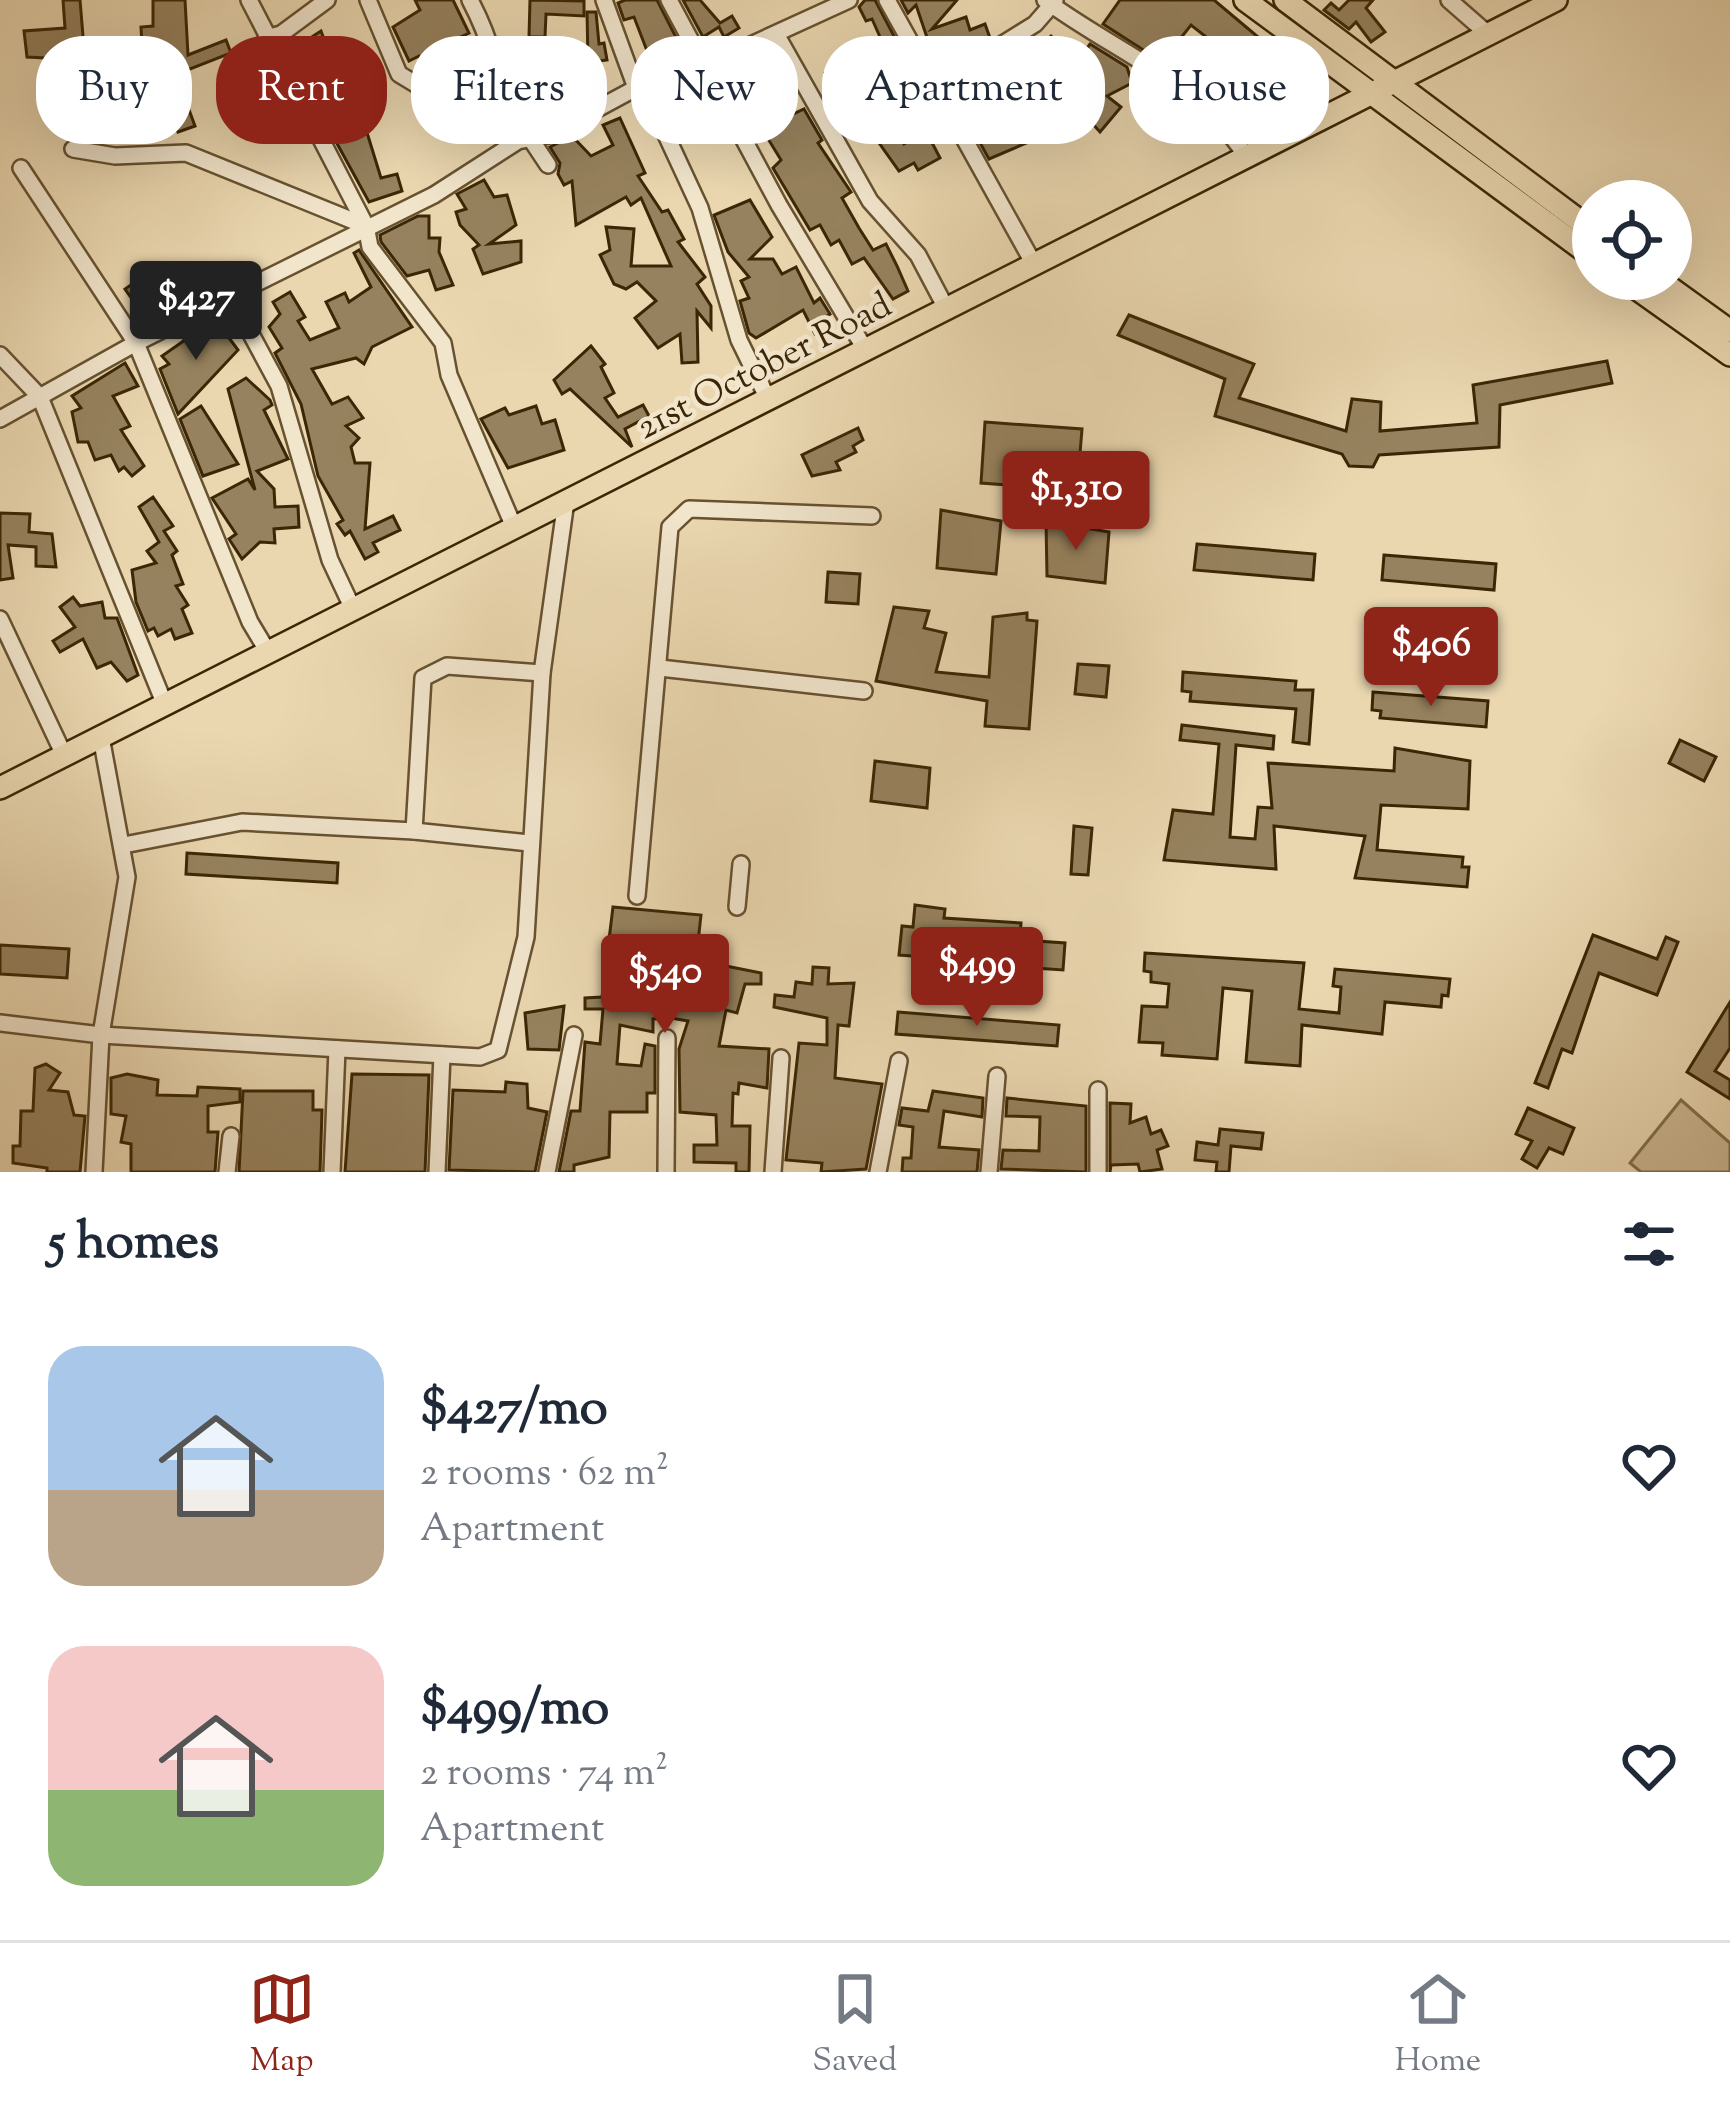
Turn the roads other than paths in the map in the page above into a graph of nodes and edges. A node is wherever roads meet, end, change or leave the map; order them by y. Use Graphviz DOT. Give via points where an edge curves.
graph roads {
  1 [pos="249,0"];
  2 [pos="327,0"];
  3 [pos="368,0"];
  4 [pos="470,0"];
  5 [pos="604,0"];
  6 [pos="669,0"];
  7 [pos="849,0"];
  8 [pos="887,0"];
  9 [pos="1244,0"];
  10 [pos="1285,0"];
  11 [pos="1449,0"];
  12 [pos="1556,0"];
  13 [pos="1050,2"];
  14 [pos="776,34"];
  15 [pos="1489,35"];
  16 [pos="265,36"];
  17 [pos="274,36"];
  18 [pos="484,36"];
  19 [pos="690,36"];
  20 [pos="771,36"];
  21 [pos="908,36"];
  22 [pos="1016,36"];
  23 [pos="631,74"];
  24 [pos="411,81"];
  25 [pos="1382,87"];
  26 [pos="322,144"];
  27 [pos="520,144"];
  28 [pos="534,144"];
  29 [pos="671,144"];
  30 [pos="747,144"];
  31 [pos="969,144"];
  32 [pos="74,149"];
  33 [pos="1246,156"];
  34 [pos="548,165"];
  35 [pos="21,168"];
  36 [pos="1572,217"];
  37 [pos="366,226"];
  38 [pos="1572,240"];
  39 [pos="1035,266"];
  40 [pos="230,296"];
  41 [pos="1653,300"];
  42 [pos="1687,300"];
  43 [pos="946,308"];
  44 [pos="1730,331"];
  45 [pos="136,344"];
  46 [pos="865,350"];
  47 [pos="0,355"];
  48 [pos="1730,355"];
  49 [pos="40,397"];
  50 [pos="768,399"];
  51 [pos="0,419"];
  52 [pos="566,501"];
  53 [pos="872,516"];
  54 [pos="514,527"];
  55 [pos="353,609"];
  56 [pos="0,619"];
  57 [pos="268,652"];
  58 [pos="660,668"];
  59 [pos="542,673"];
  60 [pos="864,691"];
  61 [pos="165,705"];
  62 [pos="101,736"];
  63 [pos="64,755"];
  64 [pos="0,788"];
  65 [pos="414,831"];
  66 [pos="529,843"];
  67 [pos="124,845"];
  68 [pos="741,863"];
  69 [pos="637,896"];
  70 [pos="737,908"];
  71 [pos="0,1023"];
  72 [pos="101,1035"];
  73 [pos="574,1035"];
  74 [pos="668,1038"];
  75 [pos="337,1049"];
  76 [pos="442,1055"];
  77 [pos="781,1058"];
  78 [pos="899,1061"];
  79 [pos="997,1076"];
  80 [pos="1098,1090"];
  81 [pos="231,1136"];
  82 [pos="94,1172"];
  83 [pos="227,1172"];
  84 [pos="332,1172"];
  85 [pos="436,1172"];
  86 [pos="548,1172"];
  87 [pos="666,1172"];
  88 [pos="772,1172"];
  89 [pos="878,1172"];
  90 [pos="989,1172"];
  91 [pos="1098,1172"];
  1 -- 16 [label="street"];
  2 -- 17 [label="street"];
  3 -- 24 [label="street" via="399,74"];
  4 -- 18 [label="street"];
  5 -- 23 [label="street"];
  6 -- 19 [label="street"];
  7 -- 14 [label="street"];
  8 -- 21 [label="street"];
  9 -- 25 [label="main road"];
  10 -- 25 [label="main road"];
  11 -- 15 [label="street"];
  12 -- 15 [label="main road, 21st October Road"];
  13 -- 22 [label="street"];
  13 -- 33 [label="street" via="1187,89"];
  14 -- 20 [label="street"];
  14 -- 43 [label="street" via="870,201 918,255"];
  15 -- 25 [label="main road, 21st October Road"];
  25 -- 33 [label="main road, 21st October Road"];
  25 -- 36 [label="main road"];
  25 -- 38 [label="main road"];
  26 -- 37 [label="street"];
  27 -- 37 [label="street"];
  28 -- 34 [label="street"];
  29 -- 50 [label="street" via="700,208 739,340"];
  30 -- 46 [label="street"];
  31 -- 39 [label="street"];
  32 -- 37 [label="street" via="186,154"];
  33 -- 39 [label="main road, 21st October Road"];
  35 -- 45 [label="street"];
  37 -- 40 [label="street"];
  37 -- 54 [label="street" via="370,247 443,343"];
  39 -- 43 [label="main road, 21st October Road"];
  40 -- 45 [label="street"];
  40 -- 55 [label="street" via="279,386 330,560"];
  41 -- 48 [label="main road"];
  42 -- 44 [label="main road"];
  43 -- 46 [label="main road, 21st October Road"];
  45 -- 49 [label="street"];
  45 -- 57 [label="street"];
  46 -- 50 [label="main road, 21st October Road"];
  47 -- 49 [label="street"];
  49 -- 51 [label="street"];
  49 -- 61 [label="street"];
  50 -- 52 [label="main road, 21st October Road"];
  52 -- 54 [label="main road, 21st October Road"];
  52 -- 59 [label="street"];
  53 -- 58 [label="street" via="702,509 677,516"];
  54 -- 55 [label="main road, 21st October Road"];
  55 -- 57 [label="main road, 21st October Road"];
  56 -- 63 [label="street"];
  57 -- 61 [label="main road, 21st October Road"];
  58 -- 60 [label="street"];
  58 -- 69 [label="street"];
  59 -- 65 [label="street" via="447,666 423,678"];
  59 -- 66 [label="street"];
  61 -- 62 [label="main road, 21st October Road"];
  62 -- 63 [label="main road, 21st October Road"];
  62 -- 67 [label="street"];
  63 -- 64 [label="main road, 21st October Road"];
  65 -- 66 [label="street"];
  65 -- 67 [label="street" via="242,822"];
  66 -- 76 [label="street" via="526,937 504,1040 491,1055"];
  67 -- 72 [label="street" via="127,877"];
  68 -- 70 [label="street"];
  71 -- 72 [label="street"];
  72 -- 75 [label="street"];
  72 -- 82 [label="street"];
  73 -- 86 [label="street"];
  74 -- 87 [label="street"];
  75 -- 76 [label="street"];
  75 -- 84 [label="street"];
  76 -- 85 [label="street"];
  77 -- 88 [label="street"];
  78 -- 89 [label="street"];
  79 -- 90 [label="street"];
  80 -- 91 [label="street"];
  81 -- 83 [label="street"];
}
